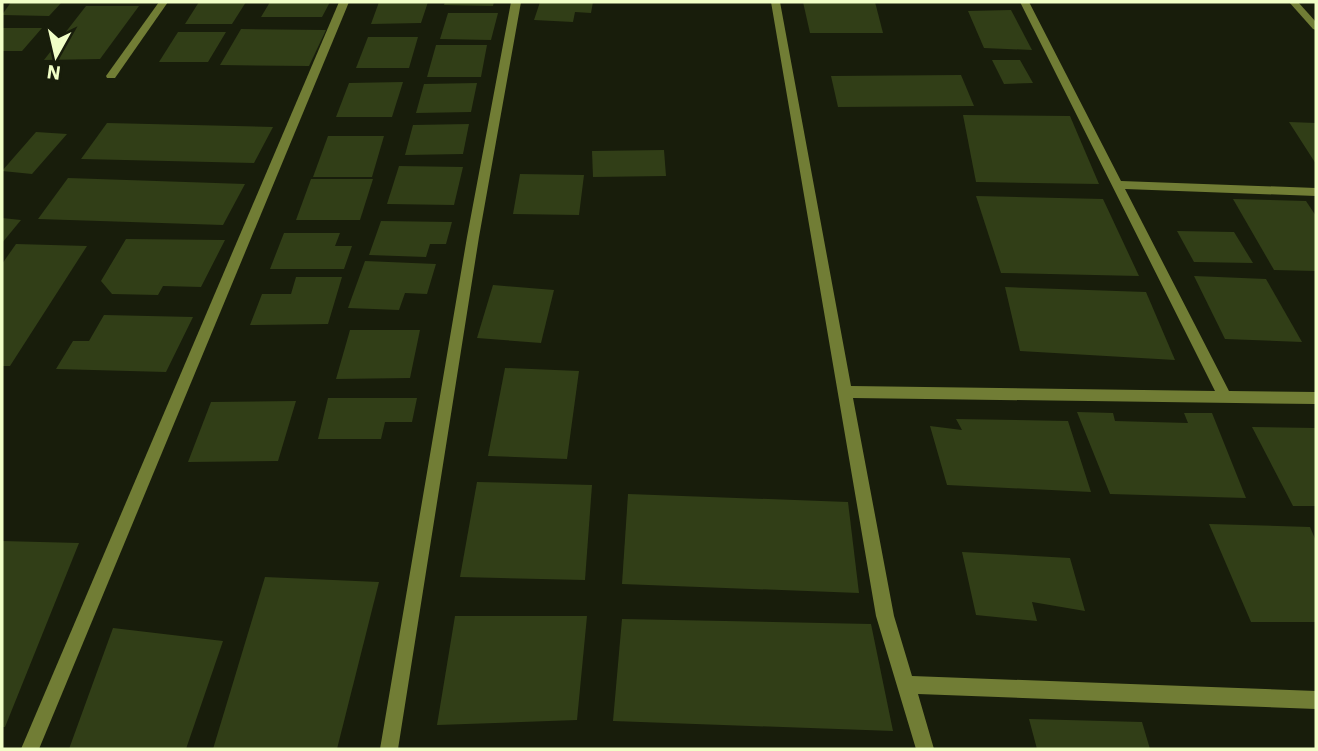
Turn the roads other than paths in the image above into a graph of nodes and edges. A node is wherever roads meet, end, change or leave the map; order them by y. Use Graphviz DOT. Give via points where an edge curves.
graph roads {
  1 [pos="163,2"];
  2 [pos="344,2"];
  3 [pos="516,2"];
  4 [pos="775,2"];
  5 [pos="1024,2"];
  6 [pos="1293,2"];
  7 [pos="1316,27"];
  8 [pos="111,76"];
  9 [pos="1117,185"];
  10 [pos="1316,192"];
  11 [pos="845,392"];
  12 [pos="1225,397"];
  13 [pos="1316,398"];
  14 [pos="905,685"];
  15 [pos="1316,700"];
  16 [pos="30,749"];
  17 [pos="389,749"];
  18 [pos="925,749"];
  1 -- 8 [label="street"];
  2 -- 16 [label="street"];
  3 -- 17 [label="street"];
  4 -- 11 [label="street"];
  5 -- 9 [label="street"];
  6 -- 7 [label="street"];
  9 -- 10 [label="street"];
  9 -- 12 [label="street"];
  11 -- 12 [label="street"];
  11 -- 14 [label="street" via="885,616"];
  12 -- 13 [label="street"];
  14 -- 15 [label="street"];
  14 -- 18 [label="street"];
}
